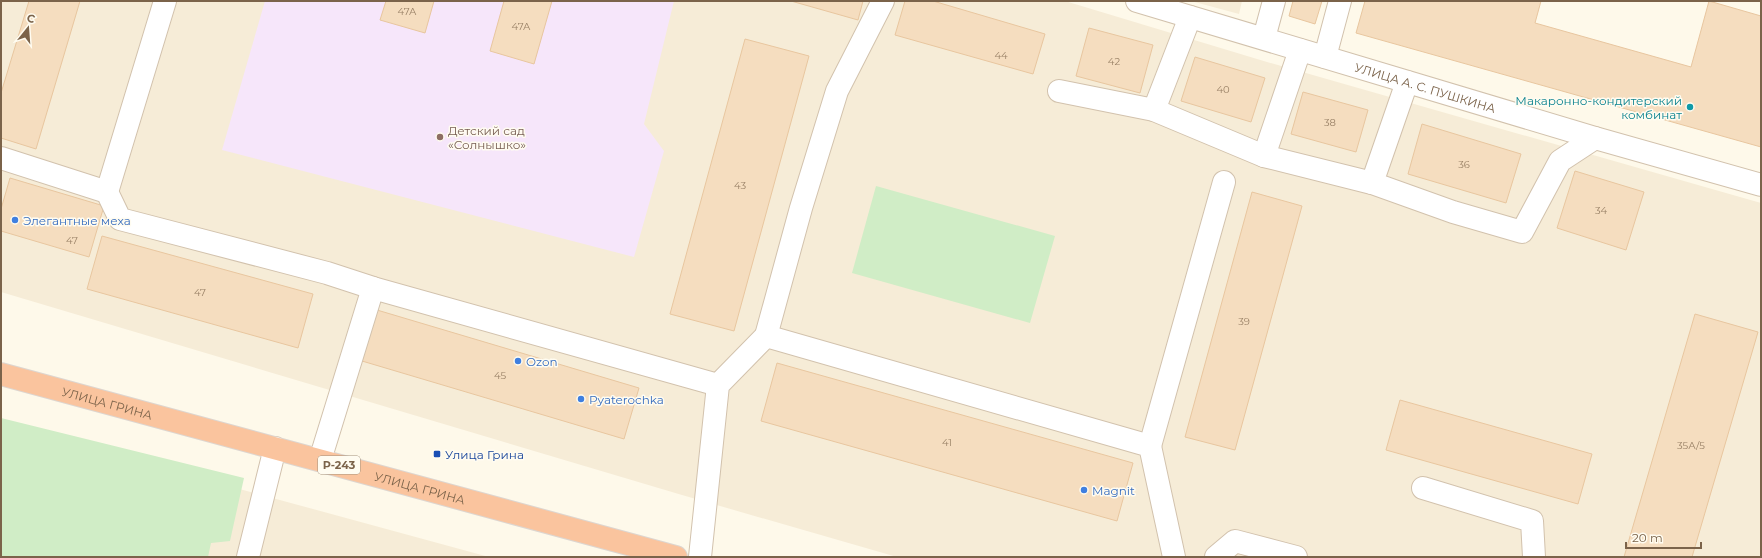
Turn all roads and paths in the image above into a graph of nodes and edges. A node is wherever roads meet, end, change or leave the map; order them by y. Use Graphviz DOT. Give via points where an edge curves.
graph roads {
  1 [pos="165,1"];
  2 [pos="883,1"];
  3 [pos="1137,1"];
  4 [pos="1274,1"];
  5 [pos="1340,1"];
  6 [pos="1190,17"];
  7 [pos="1264,38"];
  8 [pos="1300,50"];
  9 [pos="1325,57"];
  10 [pos="1407,82"];
  11 [pos="1059,91"];
  12 [pos="1154,110"];
  13 [pos="1595,138"];
  14 [pos="1264,156"];
  15 [pos="1,158"];
  16 [pos="1224,182"];
  17 [pos="1372,183"];
  18 [pos="1761,185"];
  19 [pos="107,192"];
  20 [pos="373,288"];
  21 [pos="766,336"];
  22 [pos="1,374"];
  23 [pos="718,385"];
  24 [pos="1150,446"];
  25 [pos="275,448"];
  26 [pos="320,460"];
  27 [pos="1424,488"];
  28 [pos="248,557"];
  29 [pos="676,557"];
  30 [pos="700,557"];
  31 [pos="1174,557"];
  32 [pos="1216,557"];
  33 [pos="1296,557"];
  34 [pos="1534,557"];
  1 -- 19 [label="street"];
  2 -- 21 [label="street" via="837,91 801,208"];
  3 -- 6 [label="street, УЛИЦА А. С. ПУШКИНА"];
  4 -- 7 [label="street"];
  5 -- 9 [label="street"];
  6 -- 7 [label="street, УЛИЦА А. С. ПУШКИНА"];
  6 -- 12 [label="street"];
  7 -- 8 [label="street, УЛИЦА А. С. ПУШКИНА"];
  8 -- 9 [label="street, УЛИЦА А. С. ПУШКИНА"];
  8 -- 14 [label="street"];
  9 -- 10 [label="street, УЛИЦА А. С. ПУШКИНА"];
  10 -- 13 [label="street, УЛИЦА А. С. ПУШКИНА"];
  10 -- 17 [label="street"];
  11 -- 12 [label="street"];
  12 -- 14 [label="street"];
  13 -- 17 [label="street" via="1560,161 1522,232 1453,212"];
  13 -- 18 [label="street, УЛИЦА А. С. ПУШКИНА"];
  14 -- 17 [label="street"];
  15 -- 19 [label="street"];
  16 -- 24 [label="street"];
  19 -- 20 [label="street" via="120,219 327,273"];
  20 -- 23 [label="street"];
  20 -- 26 [label="street"];
  21 -- 23 [label="street"];
  21 -- 24 [label="street"];
  22 -- 25 [label="highway, УЛИЦА ГРИНА / Р-243"];
  23 -- 30 [label="street"];
  24 -- 31 [label="street"];
  25 -- 26 [label="highway, УЛИЦА ГРИНА / Р-243"];
  25 -- 28 [label="street"];
  26 -- 29 [label="highway, УЛИЦА ГРИНА / Р-243"];
  27 -- 34 [label="street" via="1532,521"];
  32 -- 33 [label="street" via="1235,541"];
}
